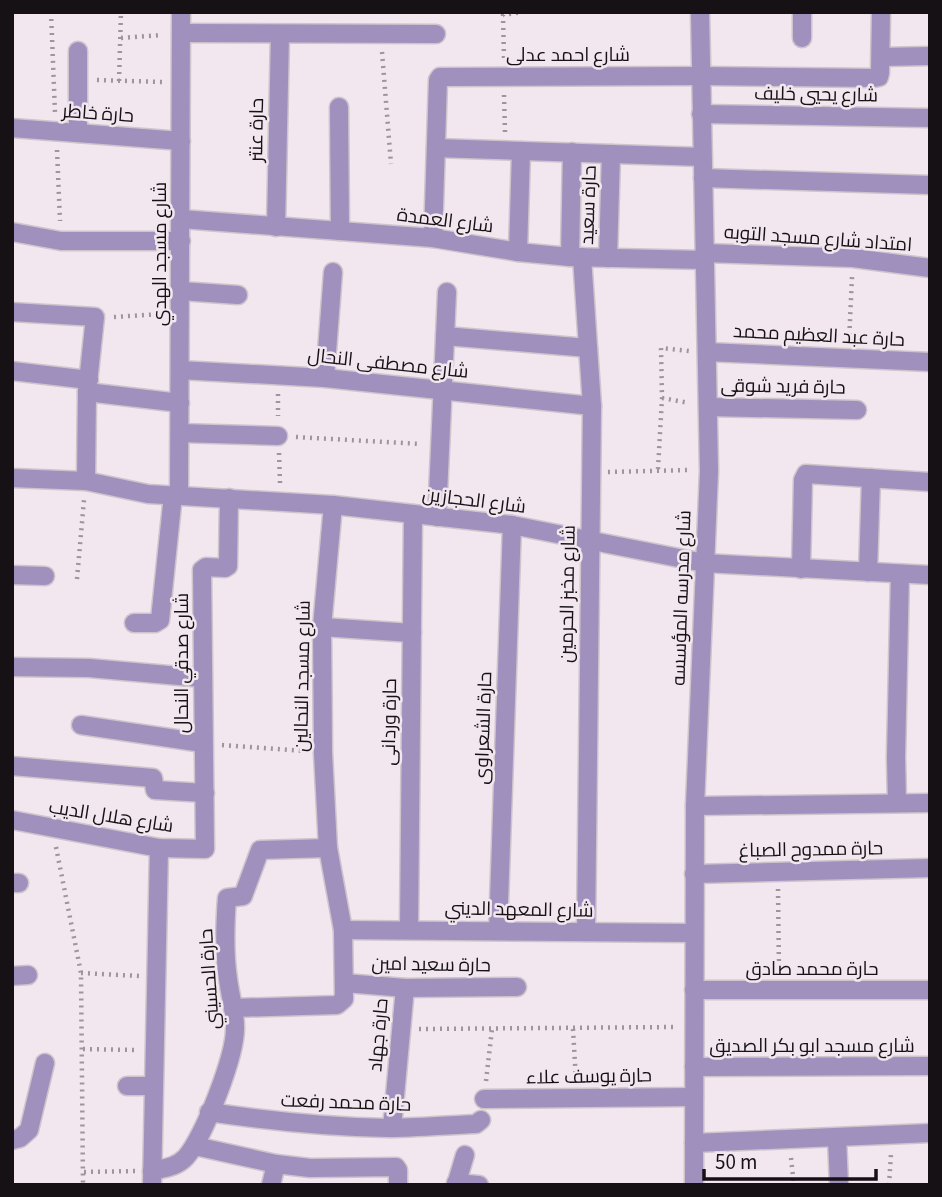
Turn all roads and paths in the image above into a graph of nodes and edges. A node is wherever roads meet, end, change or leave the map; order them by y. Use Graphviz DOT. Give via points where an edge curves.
graph roads {
  1 [pos="51,12"];
  2 [pos="121,12"];
  3 [pos="181,12"];
  4 [pos="523,12"];
  5 [pos="700,12"];
  6 [pos="802,12"];
  7 [pos="881,12"];
  8 [pos="503,15"];
  9 [pos="181,33"];
  10 [pos="280,34"];
  11 [pos="381,34"];
  12 [pos="436,34"];
  13 [pos="121,38"];
  14 [pos="802,38"];
  15 [pos="78,51"];
  16 [pos="930,56"];
  17 [pos="881,57"];
  18 [pos="701,76"];
  19 [pos="181,83"];
  20 [pos="339,107"];
  21 [pos="701,114"];
  22 [pos="930,118"];
  23 [pos="12,128"];
  24 [pos="56,131"];
  25 [pos="78,133"];
  26 [pos="181,141"];
  27 [pos="436,148"];
  28 [pos="521,151"];
  29 [pos="572,152"];
  30 [pos="611,154"];
  31 [pos="702,157"];
  32 [pos="391,164"];
  33 [pos="703,178"];
  34 [pos="930,185"];
  35 [pos="181,219"];
  36 [pos="276,227"];
  37 [pos="340,231"];
  38 [pos="12,232"];
  39 [pos="433,238"];
  40 [pos="61,241"];
  41 [pos="181,241"];
  42 [pos="518,252"];
  43 [pos="704,256"];
  44 [pos="576,257"];
  45 [pos="608,258"];
  46 [pos="853,258"];
  47 [pos="930,268"];
  48 [pos="333,272"];
  49 [pos="181,290"];
  50 [pos="447,292"];
  51 [pos="238,295"];
  52 [pos="12,312"];
  53 [pos="181,314"];
  54 [pos="95,317"];
  55 [pos="445,336"];
  56 [pos="588,348"];
  57 [pos="707,352"];
  58 [pos="848,359"];
  59 [pos="930,362"];
  60 [pos="180,370"];
  61 [pos="12,371"];
  62 [pos="278,375"];
  63 [pos="325,377"];
  64 [pos="88,386"];
  65 [pos="443,390"];
  66 [pos="180,403"];
  67 [pos="592,406"];
  68 [pos="708,407"];
  69 [pos="857,410"];
  70 [pos="180,433"];
  71 [pos="278,436"];
  72 [pos="440,445"];
  73 [pos="658,469"];
  74 [pos="709,471"];
  75 [pos="592,473"];
  76 [pos="12,478"];
  77 [pos="871,478"];
  78 [pos="86,481"];
  79 [pos="930,482"];
  80 [pos="176,495"];
  81 [pos="229,498"];
  82 [pos="280,501"];
  83 [pos="333,505"];
  84 [pos="413,514"];
  85 [pos="437,517"];
  86 [pos="512,526"];
  87 [pos="589,539"];
  88 [pos="704,563"];
  89 [pos="801,569"];
  90 [pos="868,572"];
  91 [pos="900,574"];
  92 [pos="12,575"];
  93 [pos="930,575"];
  94 [pos="45,576"];
  95 [pos="77,579"];
  96 [pos="134,623"];
  97 [pos="322,627"];
  98 [pos="412,633"];
  99 [pos="12,667"];
  100 [pos="202,678"];
  101 [pos="81,725"];
  102 [pos="203,743"];
  103 [pos="323,753"];
  104 [pos="12,766"];
  105 [pos="205,793"];
  106 [pos="897,803"];
  107 [pos="930,803"];
  108 [pos="695,806"];
  109 [pos="12,821"];
  110 [pos="52,829"];
  111 [pos="159,848"];
  112 [pos="328,848"];
  113 [pos="204,850"];
  114 [pos="930,868"];
  115 [pos="778,872"];
  116 [pos="694,874"];
  117 [pos="343,930"];
  118 [pos="409,930"];
  119 [pos="498,931"];
  120 [pos="586,932"];
  121 [pos="694,933"];
  122 [pos="81,974"];
  123 [pos="156,976"];
  124 [pos="345,983"];
  125 [pos="517,987"];
  126 [pos="405,988"];
  127 [pos="694,990"];
  128 [pos="780,990"];
  129 [pos="930,990"];
  130 [pos="233,1008"];
  131 [pos="694,1027"];
  132 [pos="401,1029"];
  133 [pos="573,1029"];
  134 [pos="492,1030"];
  135 [pos="83,1049"];
  136 [pos="155,1050"];
  137 [pos="45,1063"];
  138 [pos="930,1066"];
  139 [pos="694,1067"];
  140 [pos="127,1086"];
  141 [pos="153,1086"];
  142 [pos="694,1097"];
  143 [pos="577,1098"];
  144 [pos="484,1099"];
  145 [pos="209,1112"];
  146 [pos="481,1120"];
  147 [pos="392,1128"];
  148 [pos="930,1133"];
  149 [pos="892,1135"];
  150 [pos="837,1138"];
  151 [pos="12,1140"];
  152 [pos="789,1140"];
  153 [pos="694,1143"];
  154 [pos="195,1146"];
  155 [pos="465,1155"];
  156 [pos="276,1164"];
  157 [pos="84,1172"];
  158 [pos="344,1177"];
  159 [pos="152,1178"];
  160 [pos="398,1178"];
  161 [pos="456,1184"];
  162 [pos="83,1185"];
  163 [pos="271,1185"];
  164 [pos="479,1185"];
  165 [pos="694,1185"];
  166 [pos="794,1185"];
  167 [pos="839,1185"];
  168 [pos="889,1185"];
  1 -- 24 [label="path"];
  2 -- 13 [label="path"];
  3 -- 9 [label="street, شارع مسجد الهدي"];
  4 -- 8 [label="path"];
  5 -- 18 [label="street, شارع مدرسه المؤسسه"];
  6 -- 14 [label="street"];
  7 -- 17 [label="street"];
  9 -- 10 [label="street"];
  9 -- 13 [label="path"];
  9 -- 19 [label="street, شارع مسجد الهدي"];
  10 -- 11 [label="street"];
  10 -- 36 [label="street, حارة عنتر"];
  11 -- 12 [label="street"];
  11 -- 32 [label="path"];
  13 -- 19 [label="path" via="119,81"];
  15 -- 25 [label="street"];
  16 -- 17 [label="street"];
  17 -- 18 [label="street, شارع احمد عدلى" via="879,77 874,78"];
  18 -- 21 [label="street, شارع مدرسه المؤسسه"];
  18 -- 27 [label="street, شارع احمد عدلى" via="443,76 438,80"];
  19 -- 26 [label="street, شارع مسجد الهدي"];
  20 -- 37 [label="street"];
  21 -- 22 [label="street, شارع يحيي خليف"];
  21 -- 31 [label="street, شارع مدرسه المؤسسه"];
  23 -- 24 [label="street, حارة خاطر"];
  24 -- 25 [label="street, حارة خاطر"];
  24 -- 40 [label="path"];
  25 -- 26 [label="street, حارة خاطر"];
  26 -- 35 [label="street, شارع مسجد الهدي"];
  27 -- 28 [label="street"];
  27 -- 39 [label="street"];
  28 -- 29 [label="street"];
  28 -- 42 [label="street"];
  29 -- 30 [label="street"];
  29 -- 44 [label="street, شارع مخبز الحرمين"];
  30 -- 31 [label="street"];
  30 -- 45 [label="street, حارة سعيد"];
  31 -- 33 [label="street, شارع مدرسه المؤسسه"];
  33 -- 34 [label="street"];
  33 -- 43 [label="street, شارع مدرسه المؤسسه"];
  35 -- 36 [label="street, شارع العمدة"];
  35 -- 41 [label="street, شارع مسجد الهدي"];
  36 -- 37 [label="street, شارع العمدة"];
  37 -- 39 [label="street, شارع العمدة"];
  38 -- 40 [label="street"];
  39 -- 42 [label="street, شارع العمدة"];
  40 -- 41 [label="street"];
  41 -- 49 [label="street, شارع مسجد الهدي"];
  42 -- 44 [label="street, شارع العمدة"];
  43 -- 45 [label="street, شارع العمدة"];
  43 -- 46 [label="street, امتداد شارع مسجد التوبه"];
  43 -- 57 [label="street, شارع مدرسه المؤسسه"];
  44 -- 45 [label="street, شارع العمدة"];
  44 -- 56 [label="street, شارع مخبز الحرمين"];
  46 -- 47 [label="street, امتداد شارع مسجد التوبه"];
  46 -- 58 [label="path"];
  48 -- 63 [label="street"];
  49 -- 51 [label="street"];
  49 -- 53 [label="street, شارع مسجد الهدي"];
  50 -- 55 [label="street"];
  52 -- 54 [label="street"];
  53 -- 54 [label="path"];
  53 -- 60 [label="street, شارع مسجد الهدي"];
  54 -- 64 [label="street"];
  55 -- 56 [label="street"];
  55 -- 65 [label="street"];
  56 -- 67 [label="street, شارع مخبز الحرمين"];
  57 -- 58 [label="street, حارة عبد العظيم محمد"];
  57 -- 68 [label="street, شارع مدرسه المؤسسه"];
  57 -- 73 [label="path" via="661,348"];
  58 -- 59 [label="street, حارة عبد العظيم محمد"];
  60 -- 62 [label="street, شارع مصطفى النحال"];
  60 -- 66 [label="street, شارع مسجد الهدي"];
  61 -- 64 [label="street"];
  62 -- 63 [label="street, شارع مصطفى النحال"];
  62 -- 71 [label="path"];
  63 -- 65 [label="street, شارع مصطفى النحال"];
  64 -- 66 [label="street"];
  64 -- 78 [label="street"];
  65 -- 67 [label="street, شارع مصطفى النحال"];
  65 -- 72 [label="street"];
  66 -- 70 [label="street, شارع مسجد الهدي"];
  67 -- 75 [label="street, شارع مخبز الحرمين"];
  68 -- 69 [label="street, حارة فريد شوقى"];
  68 -- 74 [label="street, شارع مدرسه المؤسسه"];
  70 -- 71 [label="street"];
  70 -- 80 [label="street, شارع مسجد الهدي"];
  71 -- 72 [label="path"];
  71 -- 82 [label="path"];
  72 -- 85 [label="street"];
  73 -- 74 [label="path"];
  73 -- 75 [label="path"];
  74 -- 88 [label="street, شارع مدرسه المؤسسه"];
  75 -- 87 [label="street, شارع مخبز الحرمين"];
  76 -- 78 [label="street, شارع الحجازين"];
  77 -- 79 [label="street"];
  77 -- 89 [label="street" via="809,473 804,477"];
  77 -- 90 [label="street"];
  78 -- 80 [label="street, شارع الحجازين"];
  78 -- 95 [label="path"];
  80 -- 81 [label="street, شارع الحجازين"];
  80 -- 96 [label="street, شارع مسجد الهدي" via="160,620"];
  81 -- 82 [label="street, شارع الحجازين"];
  81 -- 100 [label="street, شارع صدقي النحال" via="228,566 202,570"];
  82 -- 83 [label="street, شارع الحجازين"];
  83 -- 84 [label="street, شارع الحجازين"];
  83 -- 97 [label="street, شارع مسجد النحالين"];
  84 -- 85 [label="street, شارع الحجازين"];
  84 -- 98 [label="street, حارة وردانى"];
  85 -- 86 [label="street, شارع الحجازين"];
  86 -- 87 [label="street, شارع الحجازين"];
  86 -- 119 [label="street, حارة الشعراوى"];
  87 -- 88 [label="street, شارع الحجازين"];
  87 -- 120 [label="street, شارع مخبز الحرمين"];
  88 -- 89 [label="street, شارع الحجازين"];
  88 -- 108 [label="street, شارع مدرسه المؤسسه"];
  89 -- 90 [label="street, شارع الحجازين"];
  90 -- 91 [label="street, شارع الحجازين"];
  91 -- 93 [label="street, شارع الحجازين"];
  91 -- 106 [label="street"];
  92 -- 94 [label="street"];
  97 -- 98 [label="street"];
  97 -- 103 [label="street, شارع مسجد النحالين"];
  98 -- 118 [label="street, حارة وردانى"];
  99 -- 100 [label="street"];
  100 -- 102 [label="street, شارع صدقي النحال"];
  101 -- 102 [label="street"];
  102 -- 103 [label="path"];
  102 -- 105 [label="street, شارع صدقي النحال"];
  103 -- 112 [label="street, شارع مسجد النحالين"];
  104 -- 105 [label="street" via="153,778 156,791"];
  105 -- 113 [label="street, شارع صدقي النحال"];
  106 -- 107 [label="street"];
  106 -- 108 [label="street"];
  108 -- 116 [label="street, شارع مدرسه المؤسسه"];
  109 -- 110 [label="street, شارع هلال الديب"];
  110 -- 111 [label="street, شارع هلال الديب"];
  110 -- 122 [label="path"];
  111 -- 113 [label="street, شارع هلال الديب"];
  111 -- 123 [label="street"];
  112 -- 117 [label="street, شارع مسجد النحالين"];
  112 -- 130 [label="street, حارة الحسيني" via="259,851 243,895 227,899 226,960"];
  114 -- 115 [label="street, حارة ممدوح الصباغ"];
  115 -- 116 [label="street, حارة ممدوح الصباغ"];
  115 -- 128 [label="path"];
  116 -- 121 [label="street, شارع مدرسه المؤسسه"];
  117 -- 118 [label="street, شارع المعهد الديني"];
  117 -- 124 [label="street, شارع مسجد النحالين"];
  118 -- 119 [label="street, شارع المعهد الديني"];
  119 -- 120 [label="street, شارع المعهد الديني"];
  120 -- 121 [label="street, شارع المعهد الديني"];
  121 -- 127 [label="street, شارع مدرسه المؤسسه"];
  122 -- 123 [label="path"];
  122 -- 135 [label="path"];
  123 -- 136 [label="street"];
  124 -- 126 [label="street, حارة سعيد امين"];
  124 -- 130 [label="street" via="344,999 337,1005"];
  125 -- 126 [label="street, حارة سعيد امين"];
  126 -- 132 [label="street, حارة جهاد"];
  127 -- 128 [label="street, حارة محمد صادق"];
  127 -- 131 [label="street, شارع مدرسه المؤسسه"];
  128 -- 129 [label="street, حارة محمد صادق"];
  130 -- 145 [label="street, حارة الحسيني" via="235,1045"];
  131 -- 133 [label="path"];
  131 -- 139 [label="street, شارع مدرسه المؤسسه"];
  132 -- 134 [label="path"];
  132 -- 147 [label="street, حارة جهاد"];
  133 -- 134 [label="path"];
  133 -- 143 [label="path"];
  134 -- 144 [label="path"];
  135 -- 136 [label="path"];
  135 -- 157 [label="path"];
  136 -- 141 [label="street"];
  137 -- 151 [label="street" via="29,1130"];
  138 -- 139 [label="street, شارع مسجد ابو بكر الصديق"];
  139 -- 142 [label="street, شارع مدرسه المؤسسه"];
  140 -- 141 [label="street"];
  141 -- 159 [label="street"];
  142 -- 143 [label="street, حارة يوسف علاء"];
  142 -- 153 [label="street, شارع مدرسه المؤسسه"];
  143 -- 144 [label="street, حارة يوسف علاء"];
  145 -- 147 [label="street, حارة محمد رفعت" via="272,1122"];
  145 -- 154 [label="street, حارة الحسيني"];
  146 -- 147 [label="street, حارة محمد رفعت" via="476,1124"];
  148 -- 149 [label="street"];
  149 -- 150 [label="street"];
  149 -- 168 [label="path"];
  150 -- 152 [label="street"];
  150 -- 167 [label="street"];
  152 -- 153 [label="street"];
  152 -- 166 [label="path"];
  153 -- 165 [label="street, شارع مدرسه المؤسسه"];
  154 -- 156 [label="street"];
  154 -- 159 [label="street, حارة الحسيني" via="176,1166"];
  155 -- 161 [label="street"];
  156 -- 158 [label="street"];
  156 -- 163 [label="street"];
  157 -- 159 [label="path"];
  157 -- 162 [label="path"];
  158 -- 160 [label="street" via="394,1167"];
  161 -- 164 [label="street"];
}
